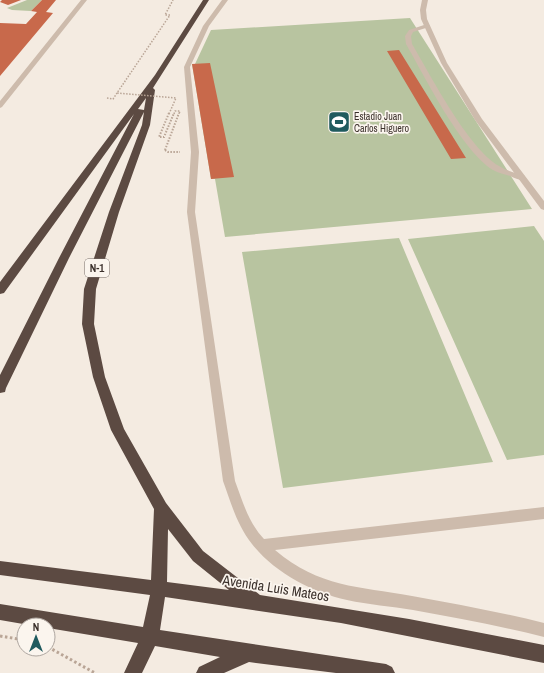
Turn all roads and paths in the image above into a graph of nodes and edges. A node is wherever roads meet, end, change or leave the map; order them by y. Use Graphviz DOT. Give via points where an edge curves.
graph roads {
  1 [pos="84,0"];
  2 [pos="173,0"];
  3 [pos="206,0"];
  4 [pos="225,0"];
  5 [pos="425,0"];
  6 [pos="427,26"];
  7 [pos="158,76"];
  8 [pos="151,90"];
  9 [pos="117,93"];
  10 [pos="107,98"];
  11 [pos="0,106"];
  12 [pos="165,150"];
  13 [pos="522,178"];
  14 [pos="544,207"];
  15 [pos="0,290"];
  16 [pos="0,388"];
  17 [pos="161,508"];
  18 [pos="544,513"];
  19 [pos="261,545"];
  20 [pos="0,568"];
  21 [pos="159,588"];
  22 [pos="256,602"];
  23 [pos="0,612"];
  24 [pos="544,630"];
  25 [pos="0,636"];
  26 [pos="150,637"];
  27 [pos="16,639"];
  28 [pos="56,651"];
  29 [pos="248,653"];
  30 [pos="544,654"];
  31 [pos="95,673"];
  32 [pos="133,673"];
  33 [pos="205,673"];
  34 [pos="386,673"];
  1 -- 11 [label="street"];
  2 -- 9 [label="path, bridge" via="165,14 170,15"];
  3 -- 7 [label="highway, N-1"];
  4 -- 19 [label="street" via="206,26 187,66 195,152 191,212 229,481 240,513"];
  5 -- 6 [label="street" via="423,10"];
  6 -- 13 [label="street" via="444,64 479,120"];
  6 -- 13 [label="street" via="411,31 408,36 409,44 445,104 478,153 496,168"];
  7 -- 8 [label="highway, N-1"];
  7 -- 15 [label="highway, N-1"];
  8 -- 16 [label="highway, N-1"];
  8 -- 17 [label="highway, N-1" via="146,125 114,212 90,289 88,324 99,377 118,430"];
  9 -- 10 [label="path" via="113,99"];
  9 -- 12 [label="path, bridge" via="176,98 159,137 164,137 175,111 180,111"];
  13 -- 14 [label="street"];
  17 -- 21 [label="highway"];
  17 -- 22 [label="highway, N-1" via="198,556"];
  18 -- 19 [label="street"];
  19 -- 24 [label="street" via="286,566 339,592 503,620"];
  20 -- 21 [label="highway, Avenida Luis Mateos"];
  21 -- 22 [label="highway, Avenida Luis Mateos"];
  21 -- 26 [label="highway"];
  22 -- 30 [label="highway, Avenida Luis Mateos" via="463,636"];
  23 -- 26 [label="highway"];
  25 -- 27 [label="path"];
  26 -- 29 [label="highway"];
  26 -- 32 [label="highway"];
  28 -- 31 [label="path"];
  29 -- 33 [label="highway"];
  29 -- 34 [label="highway"];
}
